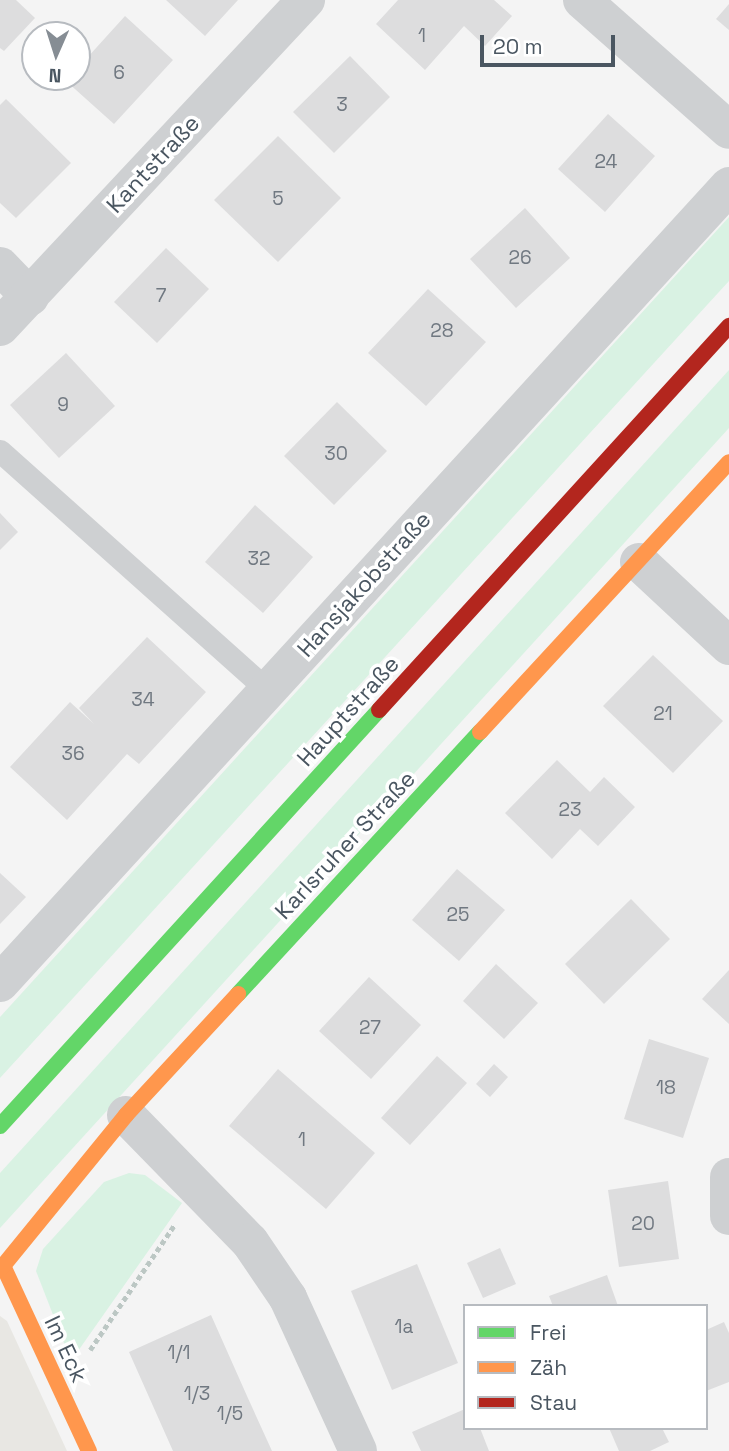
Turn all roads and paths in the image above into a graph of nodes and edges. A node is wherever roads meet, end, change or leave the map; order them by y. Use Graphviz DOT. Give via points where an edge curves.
graph roads {
  1 [pos="306,0"];
  2 [pos="583,0"];
  3 [pos="729,130"];
  4 [pos="729,186"];
  5 [pos="0,267"];
  6 [pos="30,297"];
  7 [pos="729,326"];
  8 [pos="0,327"];
  9 [pos="0,451"];
  10 [pos="729,462"];
  11 [pos="639,562"];
  12 [pos="729,646"];
  13 [pos="267,690"];
  14 [pos="0,983"];
  15 [pos="126,1115"];
  16 [pos="0,1126"];
  17 [pos="729,1177"];
  18 [pos="201,1193"];
  19 [pos="729,1216"];
  20 [pos="3,1266"];
  21 [pos="56,1381"];
  22 [pos="89,1451"];
  23 [pos="358,1451"];
  1 -- 6 [label="street, Kantstraße"];
  2 -- 3 [label="street"];
  4 -- 13 [label="street, Hansjakobstraße"];
  5 -- 6 [label="street"];
  6 -- 8 [label="street, Kantstraße"];
  7 -- 16 [label="street, Hauptstraße"];
  9 -- 13 [label="lane"];
  10 -- 11 [label="street, Karlsruher Straße"];
  11 -- 12 [label="street"];
  11 -- 15 [label="street, Karlsruher Straße"];
  13 -- 14 [label="street, Hansjakobstraße"];
  15 -- 18 [label="street"];
  15 -- 20 [label="street, Karlsruher Straße"];
  17 -- 19 [label="street"];
  18 -- 21 [label="path" via="186,1207 79,1366"];
  18 -- 23 [label="street" via="250,1242 288,1298"];
  20 -- 21 [label="street, Im Eck"];
  21 -- 22 [label="street, Im Eck"];
}
